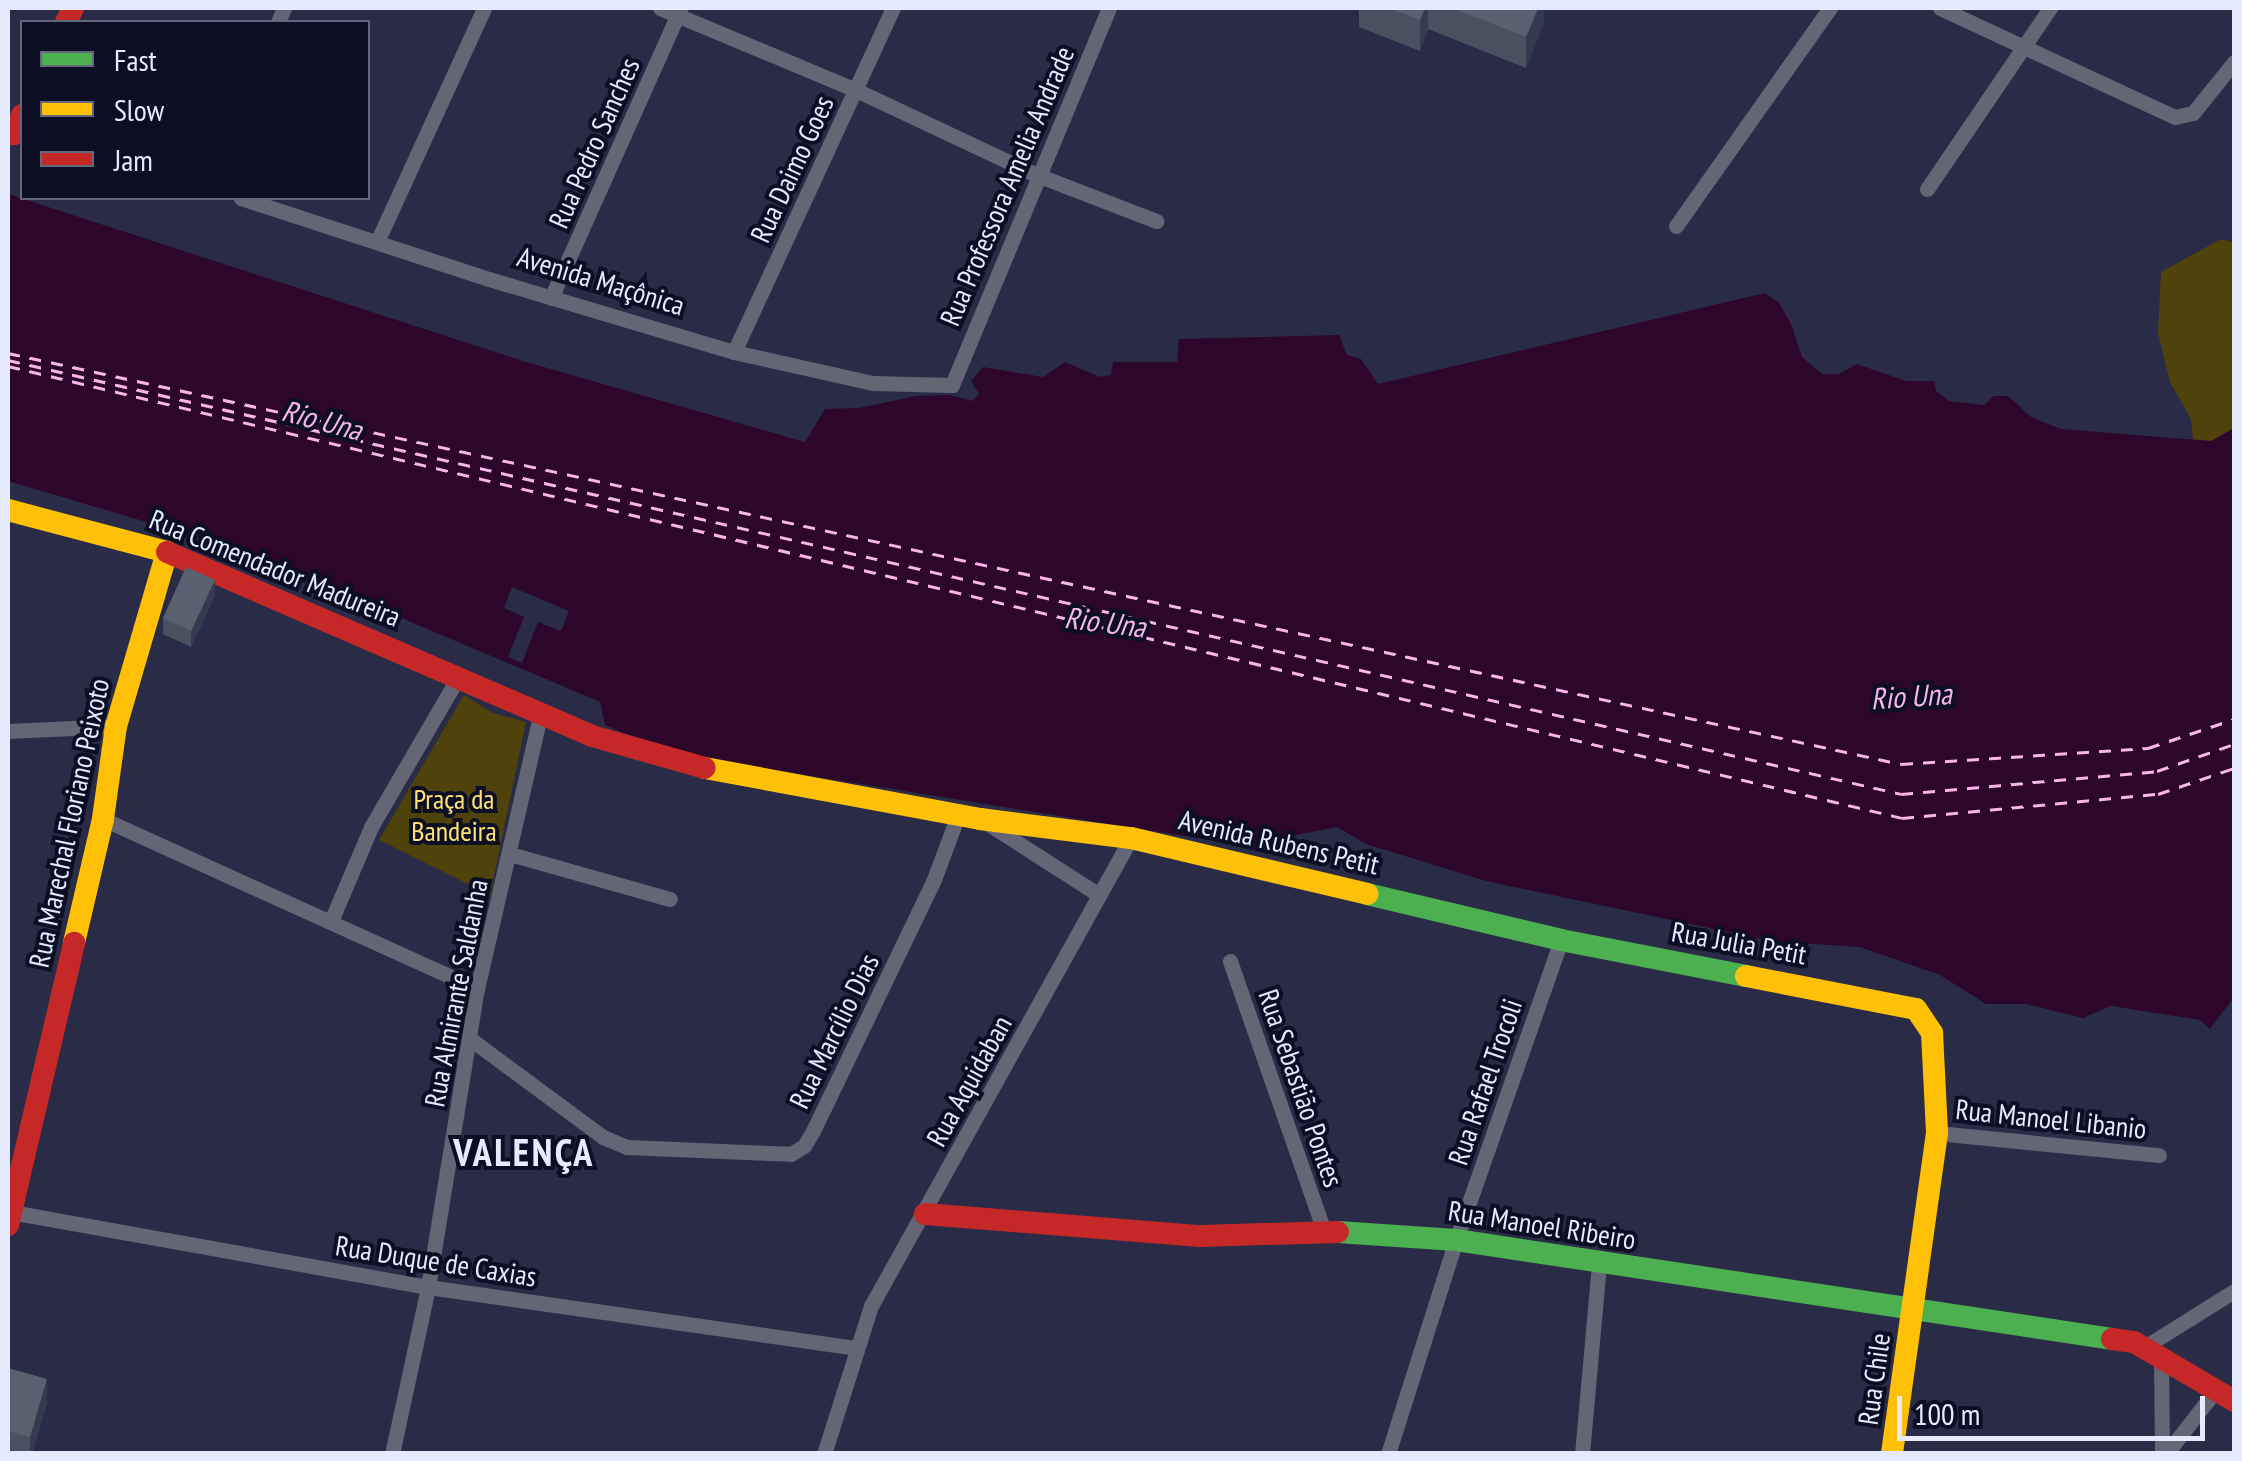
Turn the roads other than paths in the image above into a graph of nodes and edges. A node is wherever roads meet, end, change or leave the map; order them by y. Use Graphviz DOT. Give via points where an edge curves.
graph roads {
  1 [pos="484,8"];
  2 [pos="660,8"];
  3 [pos="893,8"];
  4 [pos="1110,8"];
  5 [pos="1830,8"];
  6 [pos="1940,8"];
  7 [pos="2050,8"];
  8 [pos="680,12"];
  9 [pos="2023,46"];
  10 [pos="2234,62"];
  11 [pos="856,90"];
  12 [pos="1037,174"];
  13 [pos="1928,189"];
  14 [pos="247,200"];
  15 [pos="1156,220"];
  16 [pos="1676,226"];
  17 [pos="377,242"];
  18 [pos="551,298"];
  19 [pos="734,352"];
  20 [pos="952,385"];
  21 [pos="8,510"];
  22 [pos="168,552"];
  23 [pos="459,676"];
  24 [pos="541,711"];
  25 [pos="116,726"];
  26 [pos="8,731"];
  27 [pos="969,816"];
  28 [pos="103,819"];
  29 [pos="1130,838"];
  30 [pos="510,854"];
  31 [pos="1099,895"];
  32 [pos="670,899"];
  33 [pos="331,921"];
  34 [pos="1561,940"];
  35 [pos="1230,961"];
  36 [pos="477,988"];
  37 [pos="1906,1004"];
  38 [pos="469,1038"];
  39 [pos="1936,1133"];
  40 [pos="2160,1156"];
  41 [pos="925,1214"];
  42 [pos="9,1216"];
  43 [pos="1324,1231"];
  44 [pos="1456,1240"];
  45 [pos="1599,1264"];
  46 [pos="428,1287"];
  47 [pos="2234,1291"];
  48 [pos="1914,1312"];
  49 [pos="854,1348"];
  50 [pos="2153,1350"];
  51 [pos="2225,1396"];
  52 [pos="392,1454"];
  53 [pos="824,1454"];
  54 [pos="1388,1454"];
  55 [pos="1582,1454"];
  56 [pos="1892,1454"];
  57 [pos="2164,1454"];
  1 -- 17 [label="street"];
  2 -- 8 [label="street"];
  3 -- 11 [label="street, Rua Daimo Goes"];
  4 -- 12 [label="street, Rua Professora Amelia Andrade"];
  5 -- 16 [label="street"];
  6 -- 9 [label="street"];
  7 -- 9 [label="street"];
  8 -- 11 [label="street"];
  8 -- 18 [label="street, Rua Pedro Sanches"];
  9 -- 10 [label="street" via="2175,117 2193,113"];
  9 -- 13 [label="street"];
  11 -- 12 [label="street"];
  11 -- 19 [label="street, Rua Daimo Goes"];
  12 -- 15 [label="street"];
  12 -- 20 [label="street, Rua Professora Amelia Andrade"];
  14 -- 17 [label="street, Avenida Maçônica"];
  17 -- 18 [label="street, Avenida Maçônica"];
  18 -- 19 [label="street, Avenida Maçônica"];
  19 -- 20 [label="street, Avenida Maçônica" via="873,383"];
  21 -- 22 [label="street, Rua Comendador Madureira"];
  22 -- 23 [label="street, Rua Comendador Madureira"];
  22 -- 25 [label="street, Rua Marechal Floriano Peixoto"];
  23 -- 24 [label="street"];
  23 -- 33 [label="street" via="371,827"];
  24 -- 27 [label="street, Avenida Rubens Petit" via="646,754"];
  24 -- 30 [label="street, Rua Almirante Saldanha"];
  25 -- 26 [label="street"];
  25 -- 28 [label="street, Rua Marechal Floriano Peixoto"];
  27 -- 29 [label="street, Avenida Rubens Petit"];
  27 -- 31 [label="street, Avenida Rubens Petit"];
  27 -- 38 [label="street, Rua Marcílio Dias" via="813,1131 790,1154 627,1147 603,1137"];
  28 -- 33 [label="street"];
  28 -- 42 [label="street, Rua Marechal Floriano Peixoto"];
  29 -- 31 [label="street, Rua Aquidaban"];
  29 -- 34 [label="street, Avenida Rubens Petit"];
  30 -- 32 [label="street"];
  30 -- 36 [label="street, Rua Almirante Saldanha"];
  31 -- 41 [label="street, Rua Aquidaban"];
  33 -- 36 [label="street"];
  34 -- 37 [label="street, Rua Julia Petit"];
  34 -- 44 [label="street, Rua Rafael Trocoli"];
  35 -- 43 [label="street, Rua Sebastião Pontes"];
  36 -- 38 [label="street, Rua Almirante Saldanha"];
  37 -- 39 [label="street, Rua Chile" via="1924,1016 1932,1033"];
  38 -- 46 [label="street, Rua Almirante Saldanha"];
  39 -- 40 [label="street, Rua Manoel Libanio"];
  39 -- 48 [label="street, Rua Chile"];
  41 -- 43 [label="street, Rua Manoel Ribeiro" via="1200,1236"];
  41 -- 49 [label="street, Rua Aquidaban"];
  42 -- 46 [label="street, Rua Duque de Caxias"];
  43 -- 44 [label="street, Rua Manoel Ribeiro"];
  44 -- 45 [label="street, Rua Manoel Ribeiro"];
  44 -- 54 [label="street, Rua Rafael Trocoli"];
  45 -- 48 [label="street, Rua Manoel Ribeiro"];
  45 -- 55 [label="street"];
  46 -- 49 [label="street, Rua Duque de Caxias"];
  46 -- 52 [label="street, Rua Almirante Saldanha"];
  47 -- 50 [label="street"];
  48 -- 50 [label="street, Rua Manoel Ribeiro"];
  48 -- 56 [label="street, Rua Chile"];
  49 -- 53 [label="street, Rua Aquidaban"];
  50 -- 51 [label="street"];
  50 -- 57 [label="street"];
  51 -- 57 [label="street"];
}
